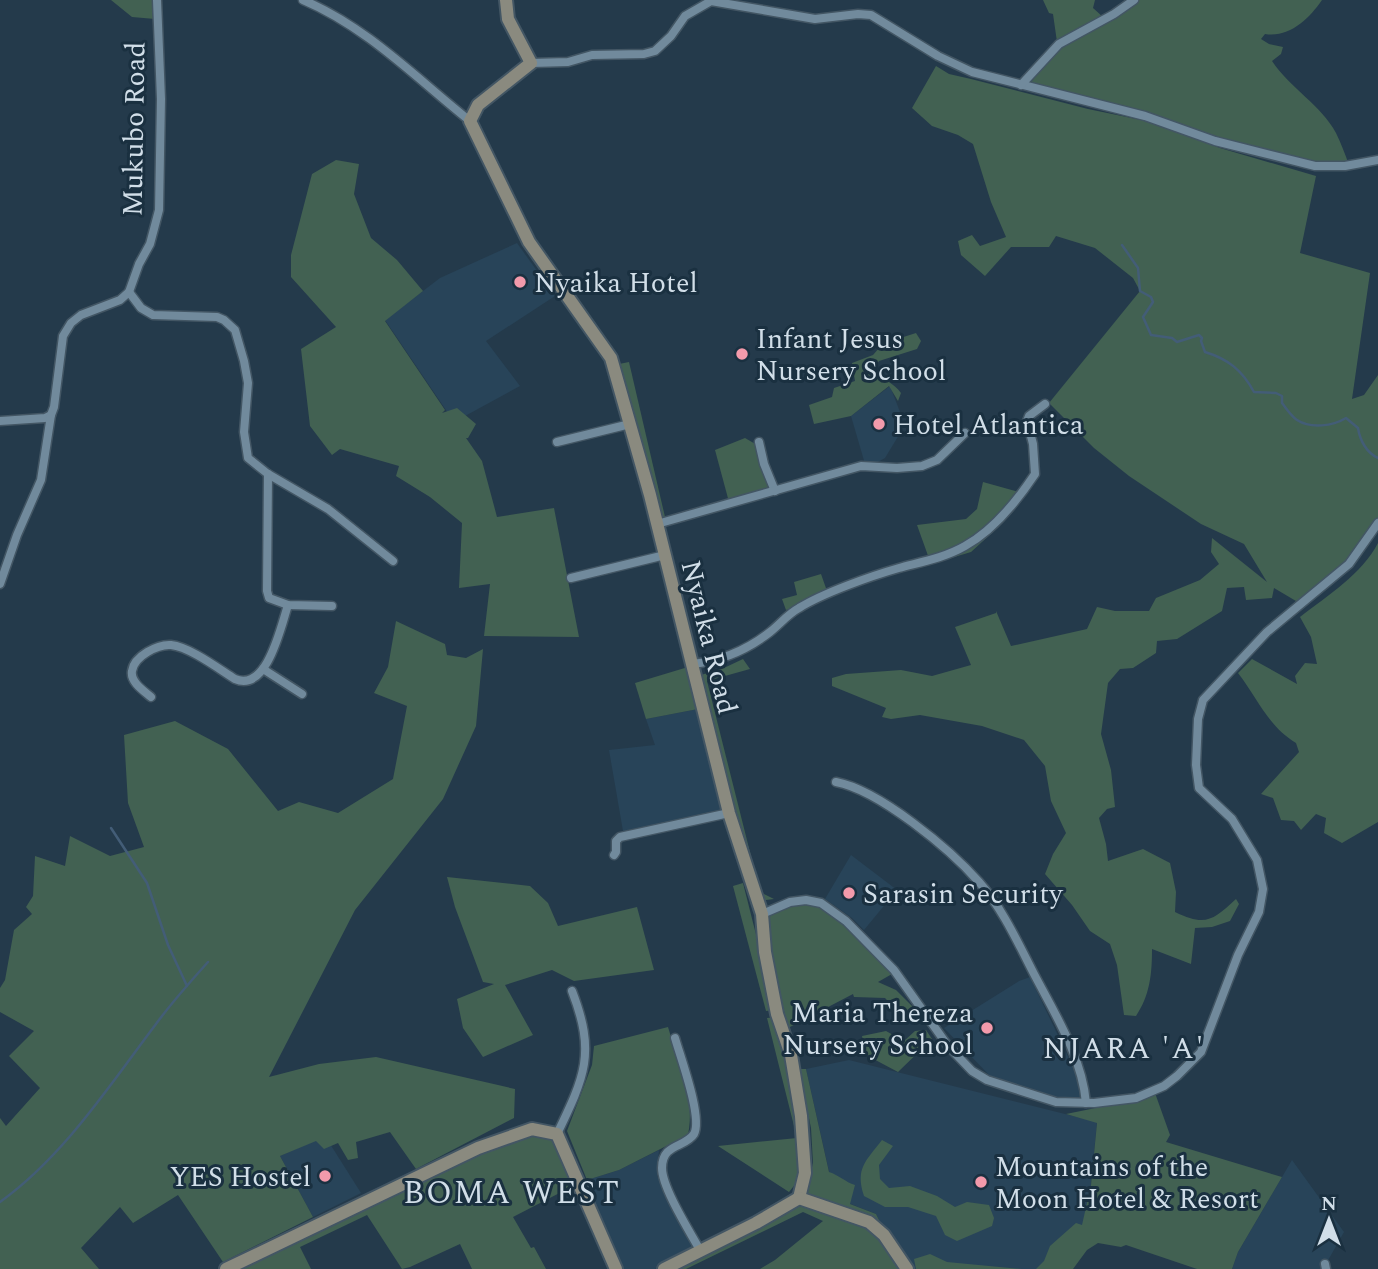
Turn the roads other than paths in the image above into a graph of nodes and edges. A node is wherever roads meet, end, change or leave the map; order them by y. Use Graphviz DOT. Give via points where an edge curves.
graph roads {
  1 [pos="157,0"];
  2 [pos="303,0"];
  3 [pos="506,0"];
  4 [pos="711,0"];
  5 [pos="1134,0"];
  6 [pos="531,63"];
  7 [pos="1021,85"];
  8 [pos="470,121"];
  9 [pos="1378,160"];
  10 [pos="129,292"];
  11 [pos="1045,404"];
  12 [pos="51,415"];
  13 [pos="0,421"];
  14 [pos="630,424"];
  15 [pos="965,433"];
  16 [pos="557,442"];
  17 [pos="759,442"];
  18 [pos="268,474"];
  19 [pos="775,491"];
  20 [pos="1378,523"];
  21 [pos="657,524"];
  22 [pos="665,555"];
  23 [pos="393,561"];
  24 [pos="571,578"];
  25 [pos="0,584"];
  26 [pos="288,605"];
  27 [pos="332,606"];
  28 [pos="692,664"];
  29 [pos="264,669"];
  30 [pos="302,694"];
  31 [pos="151,696"];
  32 [pos="836,782"];
  33 [pos="729,813"];
  34 [pos="614,855"];
  35 [pos="762,914"];
  36 [pos="572,991"];
  37 [pos="675,1038"];
  38 [pos="1086,1103"];
  39 [pos="557,1133"];
  40 [pos="799,1198"];
  41 [pos="701,1252"];
  42 [pos="226,1269"];
  43 [pos="616,1269"];
  44 [pos="664,1269"];
  45 [pos="907,1269"];
  1 -- 10 [label="street, Mukubo Road" via="159,210"];
  2 -- 8 [label="street" via="398,60"];
  3 -- 6 [label="street" via="508,19"];
  4 -- 6 [label="street" via="685,16 655,51"];
  4 -- 7 [label="street" via="815,19 871,15 957,66"];
  5 -- 7 [label="street" via="1059,44"];
  6 -- 8 [label="street" via="478,105"];
  7 -- 9 [label="street" via="1130,111 1215,141 1315,166"];
  8 -- 14 [label="street, Nyaika Road" via="528,242 611,358"];
  10 -- 12 [label="street" via="71,323 63,336"];
  10 -- 18 [label="street" via="153,315 217,317 235,330 248,383 245,446 248,457"];
  11 -- 28 [label="street" via="1027,421 1035,474 1001,517 966,546 821,597 792,612 743,649"];
  12 -- 13 [label="street"];
  12 -- 25 [label="street" via="41,480"];
  14 -- 16 [label="street"];
  14 -- 21 [label="street, Nyaika Road"];
  15 -- 19 [label="street" via="937,460 922,466 861,466"];
  17 -- 19 [label="street"];
  18 -- 23 [label="street" via="328,509"];
  18 -- 26 [label="street" via="267,591 269,598"];
  19 -- 21 [label="street"];
  20 -- 38 [label="street" via="1349,564 1267,632 1210,691 1199,709 1199,788 1232,819 1257,860 1263,889 1259,912 1201,1052 1153,1092"];
  21 -- 22 [label="street, Nyaika Road"];
  22 -- 24 [label="street"];
  22 -- 28 [label="street, Nyaika Road"];
  26 -- 27 [label="street"];
  26 -- 29 [label="street"];
  28 -- 33 [label="street, Nyaika Road"];
  29 -- 30 [label="street"];
  29 -- 31 [label="street" via="250,681 241,682 178,646 163,645 145,653 132,670 138,685"];
  32 -- 38 [label="street" via="882,803 951,855 980,884 1007,923 1061,1025 1081,1072"];
  33 -- 34 [label="street" via="620,837"];
  33 -- 35 [label="street, Nyaika Road"];
  35 -- 38 [label="street" via="790,902 821,904 846,921 894,970 948,1046 972,1071 1033,1096"];
  35 -- 40 [label="street, Nyaika Road" via="765,952 801,1116 805,1173"];
  36 -- 39 [label="street" via="581,1014 586,1057"];
  37 -- 41 [label="street" via="690,1088 695,1131 667,1151 662,1172"];
  39 -- 42 [label="street" via="531,1129 478,1148"];
  39 -- 43 [label="street"];
  40 -- 41 [label="street"];
  40 -- 45 [label="street" via="869,1222"];
  41 -- 44 [label="street"];
}
